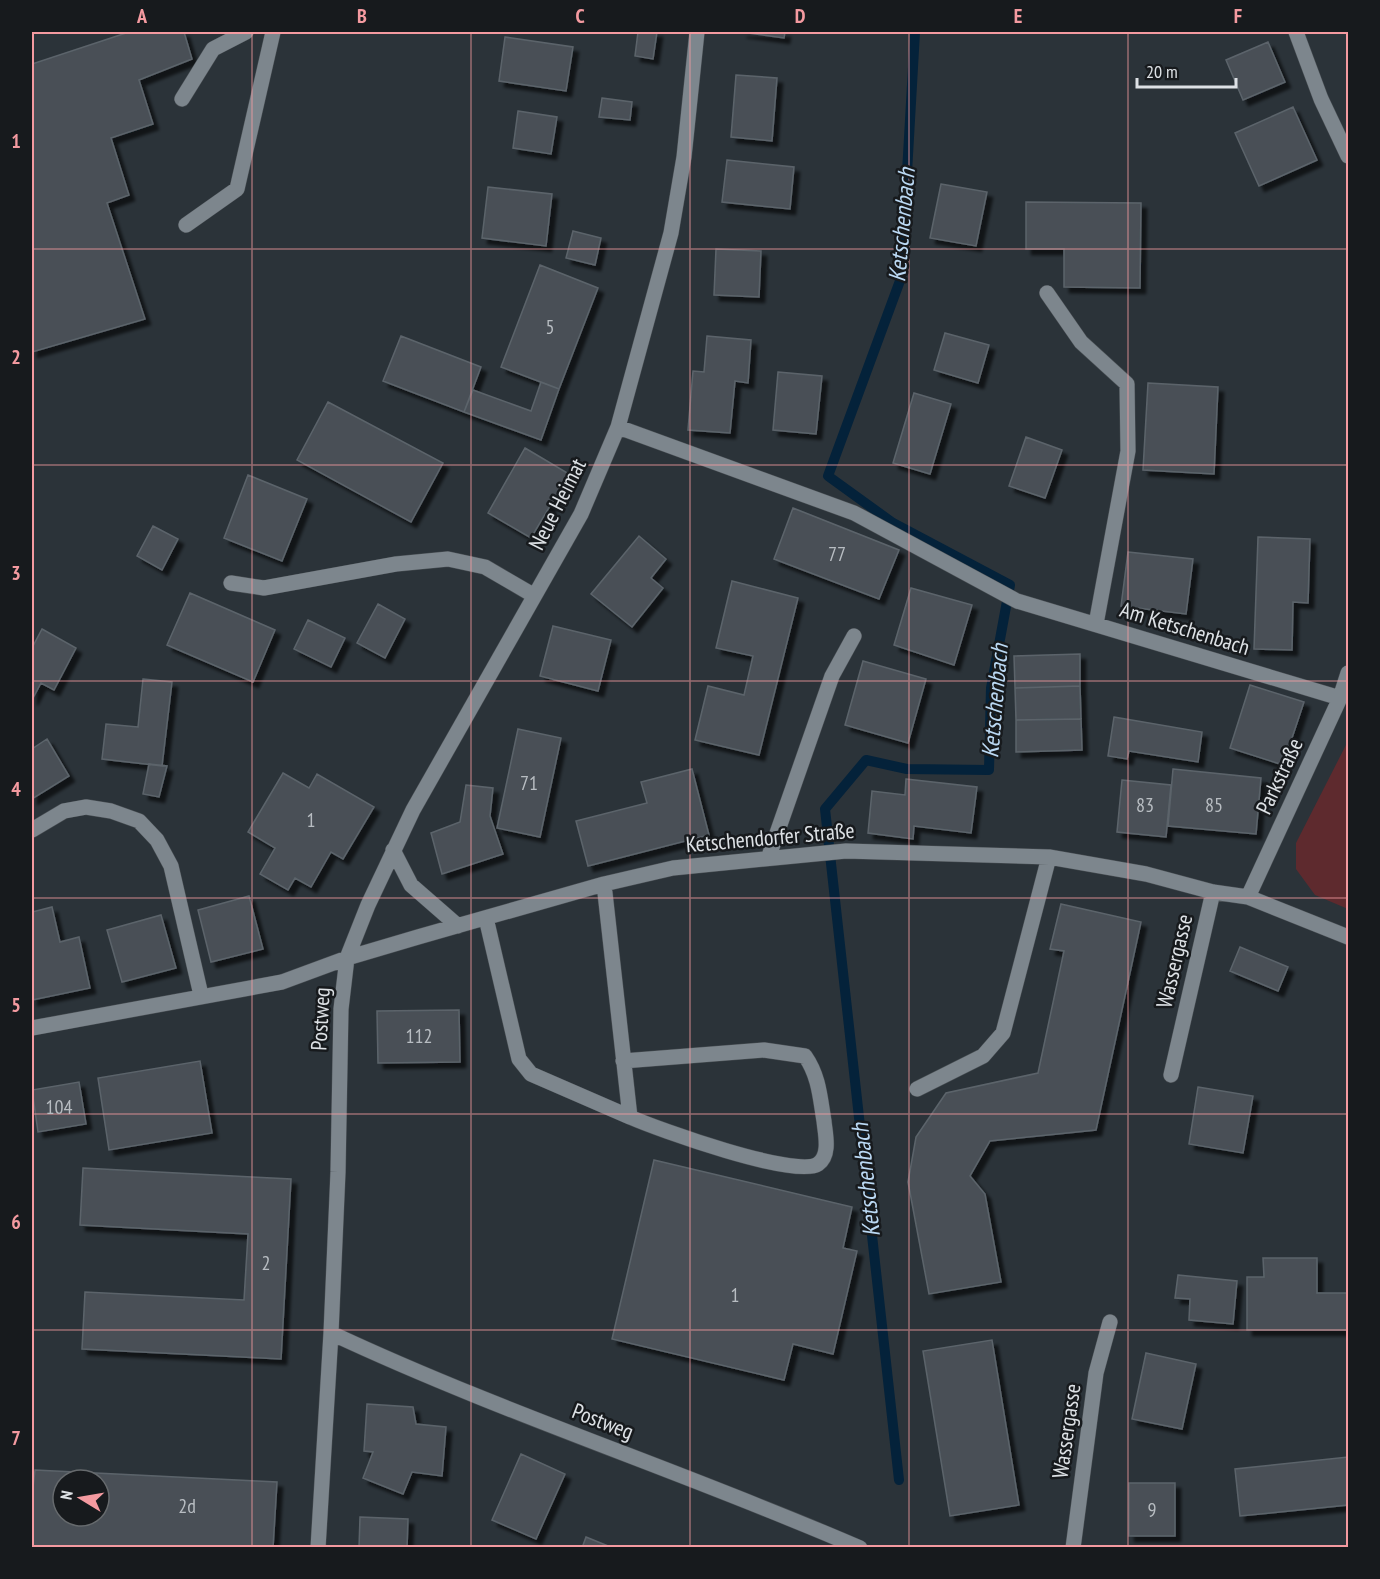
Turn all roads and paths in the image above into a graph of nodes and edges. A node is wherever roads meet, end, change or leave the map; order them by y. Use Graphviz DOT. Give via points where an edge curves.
graph roads {
  1 [pos="246,32"];
  2 [pos="273,32"];
  3 [pos="697,32"];
  4 [pos="1296,32"];
  5 [pos="182,99"];
  6 [pos="1348,156"];
  7 [pos="186,225"];
  8 [pos="1047,293"];
  9 [pos="618,427"];
  10 [pos="231,583"];
  11 [pos="533,595"];
  12 [pos="1096,624"];
  13 [pos="854,636"];
  14 [pos="1348,673"];
  15 [pos="1340,698"];
  16 [pos="32,830"];
  17 [pos="393,850"];
  18 [pos="769,856"];
  19 [pos="1049,857"];
  20 [pos="604,884"];
  21 [pos="1213,892"];
  22 [pos="1248,897"];
  23 [pos="486,918"];
  24 [pos="458,926"];
  25 [pos="1348,937"];
  26 [pos="346,958"];
  27 [pos="201,995"];
  28 [pos="32,1028"];
  29 [pos="623,1061"];
  30 [pos="1171,1075"];
  31 [pos="917,1089"];
  32 [pos="630,1117"];
  33 [pos="1110,1322"];
  34 [pos="332,1334"];
  35 [pos="318,1548"];
  36 [pos="860,1548"];
  37 [pos="1073,1548"];
  1 -- 5 [label="street" via="213,49"];
  2 -- 7 [label="street" via="237,189"];
  3 -- 9 [label="street, Neue Heimat" via="684,157 671,233"];
  4 -- 6 [label="street"];
  8 -- 12 [label="street" via="1081,342 1127,384 1128,451"];
  9 -- 11 [label="street, Neue Heimat" via="581,514"];
  9 -- 12 [label="street, Am Ketschenbach" via="854,513 1017,601"];
  10 -- 11 [label="street" via="264,588 396,564 448,559 485,567"];
  11 -- 17 [label="street, Neue Heimat"];
  12 -- 15 [label="street, Am Ketschenbach"];
  13 -- 18 [label="street" via="832,676"];
  14 -- 15 [label="street, Parkstraße"];
  15 -- 22 [label="street, Parkstraße"];
  16 -- 27 [label="street" via="64,811 86,807 139,821 157,840 171,866"];
  17 -- 24 [label="street" via="411,885"];
  17 -- 26 [label="street, Neue Heimat"];
  18 -- 19 [label="street, Ketschendorfer Straße" via="846,851"];
  18 -- 20 [label="street, Ketschendorfer Straße" via="674,868"];
  19 -- 21 [label="street, Ketschendorfer Straße" via="1146,874"];
  19 -- 31 [label="street" via="1004,1033 983,1056"];
  20 -- 23 [label="street, Ketschendorfer Straße"];
  20 -- 29 [label="street"];
  21 -- 22 [label="street, Ketschendorfer Straße"];
  21 -- 30 [label="street, Wassergasse"];
  22 -- 25 [label="street, Ketschendorfer Straße"];
  23 -- 24 [label="street, Ketschendorfer Straße"];
  23 -- 32 [label="street" via="519,1059 531,1074"];
  24 -- 26 [label="street, Ketschendorfer Straße"];
  26 -- 27 [label="street, Ketschendorfer Straße" via="282,982"];
  26 -- 34 [label="street, Postweg" via="340,1009"];
  27 -- 28 [label="street, Ketschendorfer Straße"];
  29 -- 32 [label="street"];
  29 -- 32 [label="street" via="764,1050 805,1056 817,1073 826,1141 824,1158 807,1167 779,1164 665,1133"];
  33 -- 37 [label="street, Wassergasse" via="1096,1373"];
  34 -- 35 [label="street, Postweg"];
  34 -- 36 [label="street, Postweg" via="456,1389 757,1503"];
}
